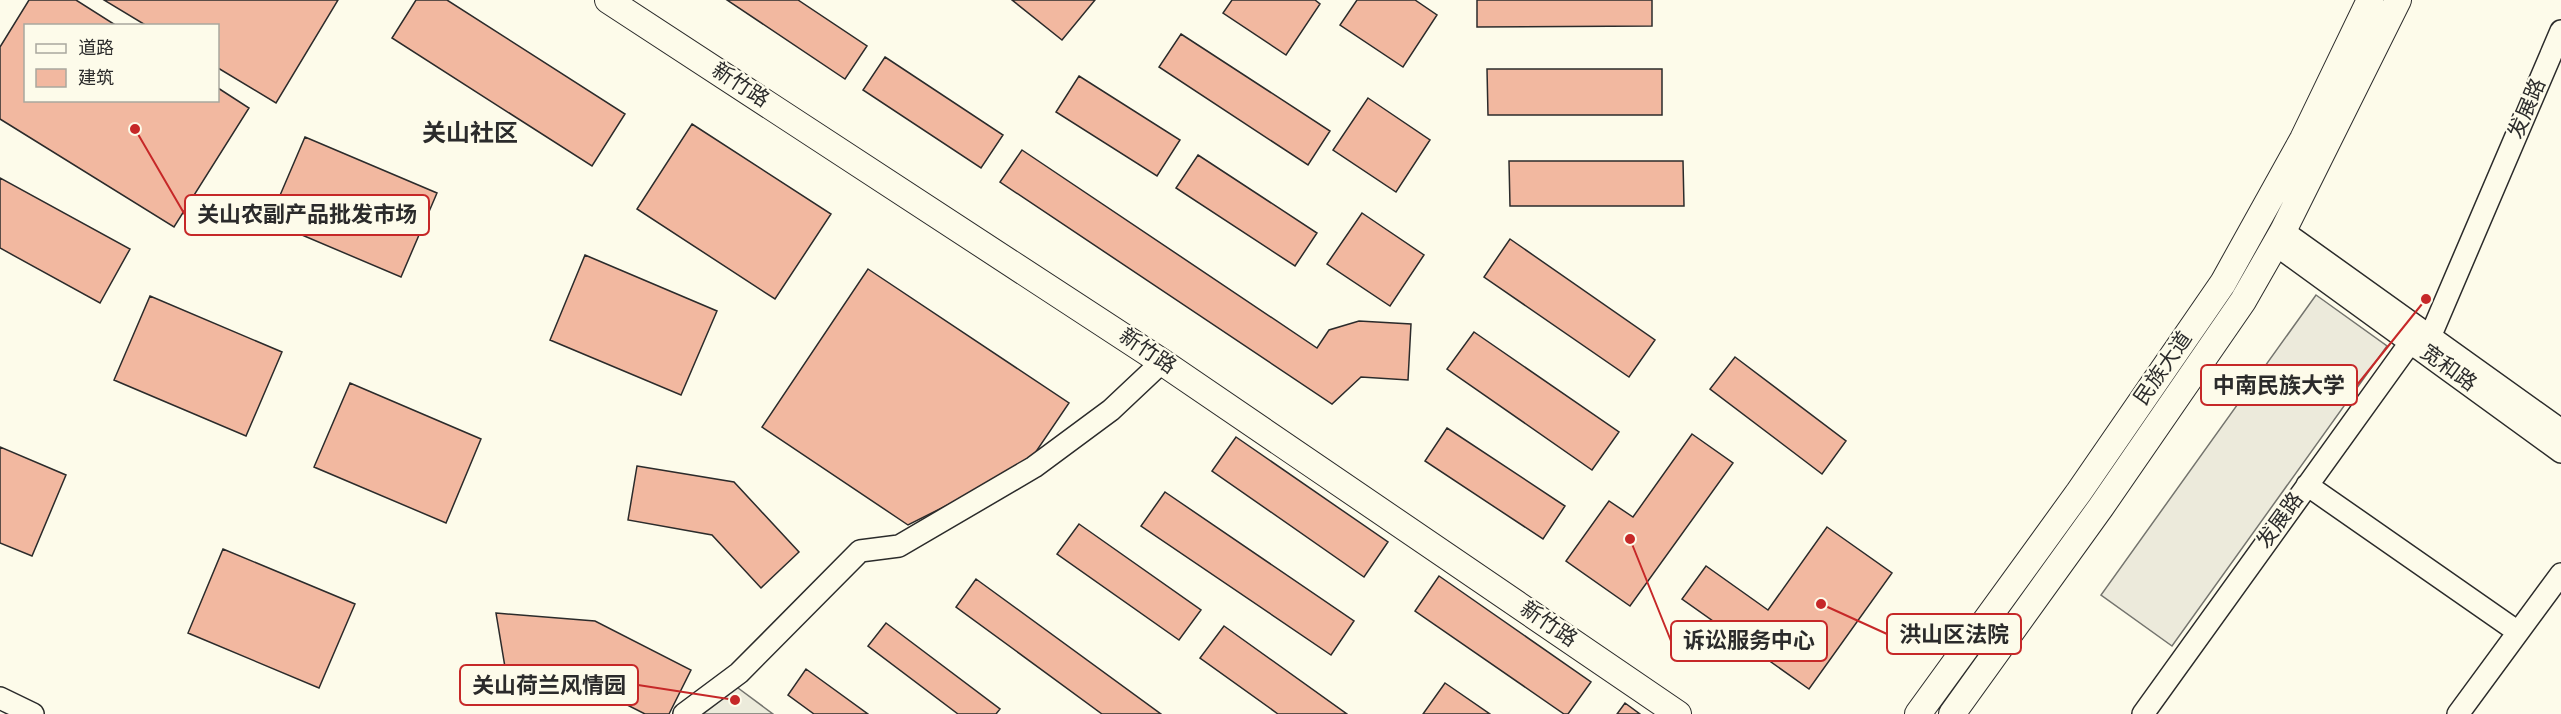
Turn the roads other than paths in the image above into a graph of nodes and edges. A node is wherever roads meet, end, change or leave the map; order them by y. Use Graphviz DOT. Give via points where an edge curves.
graph roads {
  1 [pos="608,0"];
  2 [pos="2370,0"];
  3 [pos="2398,0"];
  4 [pos="2561,31"];
  5 [pos="2280,238"];
  6 [pos="2420,339"];
  7 [pos="1162,362"];
  8 [pos="2561,430"];
  9 [pos="2561,452"];
  10 [pos="2307,485"];
  11 [pos="2561,574"];
  12 [pos="2518,632"];
  13 [pos="0,698"];
  14 [pos="33,714"];
  15 [pos="684,714"];
  16 [pos="1678,714"];
  17 [pos="1918,714"];
  18 [pos="1952,714"];
  19 [pos="2144,714"];
  20 [pos="2458,714"];
  1 -- 7 [label="main road, 新竹路"];
  2 -- 17 [label="main road, 民族大道" via="2303,139 2223,283 2079,492"];
  3 -- 5 [label="main road, 民族大道"];
  4 -- 6 [label="street, 发展路"];
  5 -- 6 [label="street, 宽和路"];
  5 -- 18 [label="main road, 民族大道" via="2215,344"];
  6 -- 8 [label="street, 宽和路"];
  6 -- 9 [label="street, 宽和路"];
  6 -- 10 [label="street, 发展路"];
  7 -- 15 [label="street" via="1111,410 1034,467 899,546 860,551 739,673"];
  7 -- 16 [label="main road, 新竹路"];
  10 -- 12 [label="street"];
  10 -- 19 [label="street, 发展路"];
  11 -- 12 [label="street"];
  12 -- 20 [label="street"];
  13 -- 14 [label="street"];
}
